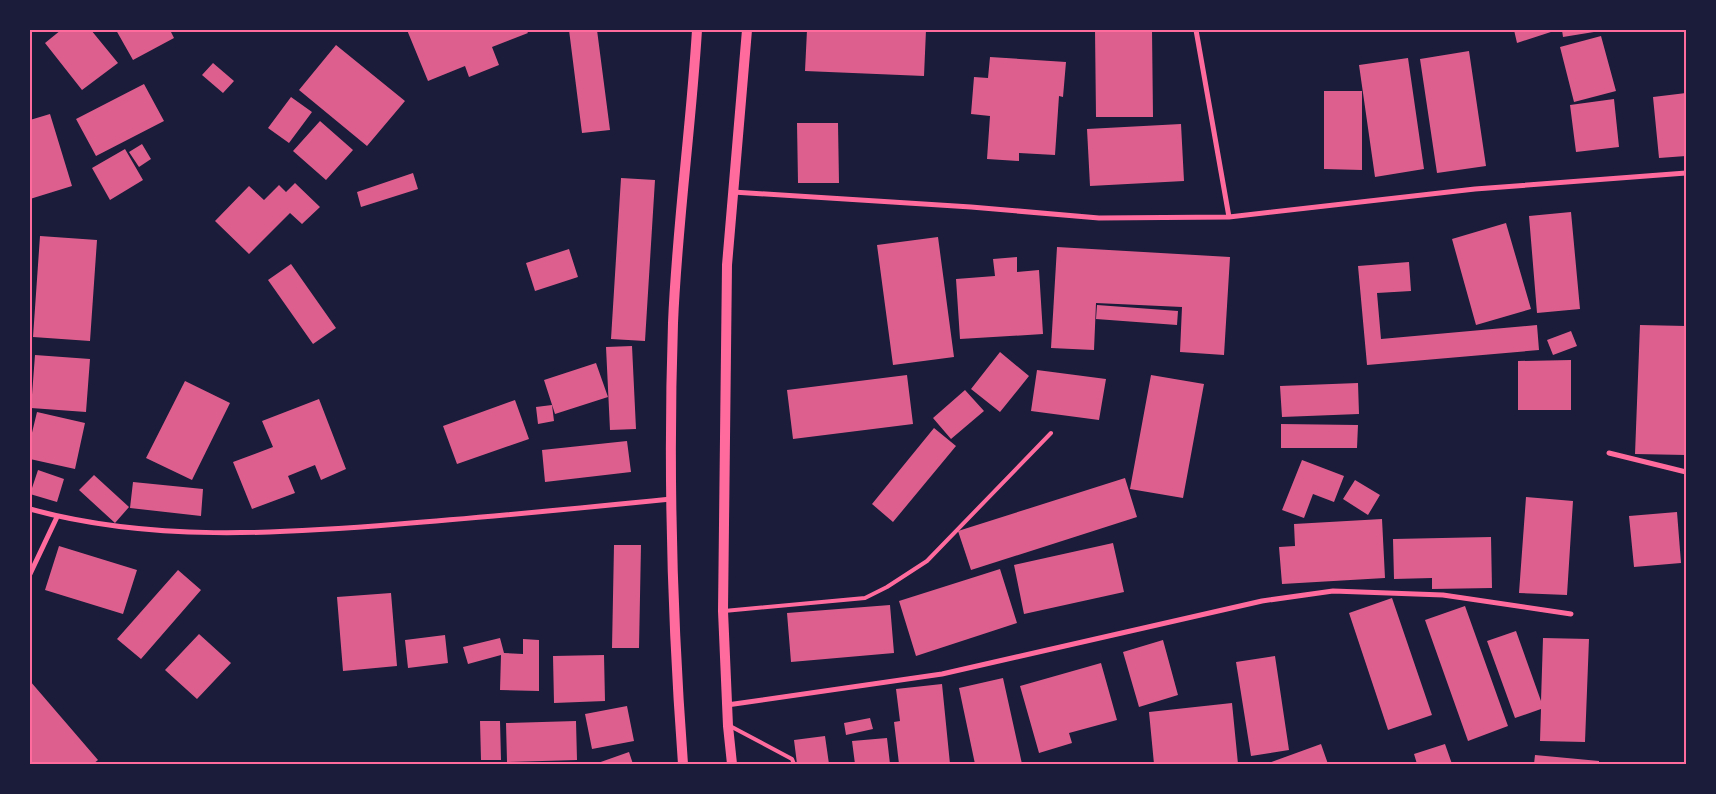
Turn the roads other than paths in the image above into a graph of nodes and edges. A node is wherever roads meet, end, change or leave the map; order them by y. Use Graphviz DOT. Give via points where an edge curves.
graph roads {
  1 [pos="697,30"];
  2 [pos="747,30"];
  3 [pos="1196,30"];
  4 [pos="1686,173"];
  5 [pos="733,192"];
  6 [pos="1229,217"];
  7 [pos="1051,433"];
  8 [pos="1609,453"];
  9 [pos="1686,472"];
  10 [pos="671,500"];
  11 [pos="30,509"];
  12 [pos="57,517"];
  13 [pos="30,574"];
  14 [pos="723,611"];
  15 [pos="1571,614"];
  16 [pos="727,705"];
  17 [pos="728,726"];
  18 [pos="683,764"];
  19 [pos="732,764"];
  20 [pos="794,764"];
  1 -- 10 [label="main road" via="674,321"];
  2 -- 5 [label="main road"];
  3 -- 6 [label="street"];
  4 -- 6 [label="street" via="1475,189"];
  5 -- 6 [label="street" via="1099,218"];
  5 -- 14 [label="main road" via="727,265"];
  7 -- 14 [label="lane" via="926,560 887,587 865,598"];
  8 -- 9 [label="street"];
  10 -- 12 [label="street" via="304,532 169,532"];
  10 -- 18 [label="main road"];
  11 -- 12 [label="street"];
  12 -- 13 [label="street"];
  14 -- 16 [label="main road"];
  15 -- 16 [label="street" via="1443,595 1334,591 1262,601 942,674"];
  16 -- 17 [label="main road"];
  17 -- 19 [label="main road"];
  17 -- 20 [label="lane" via="792,759"];
}
